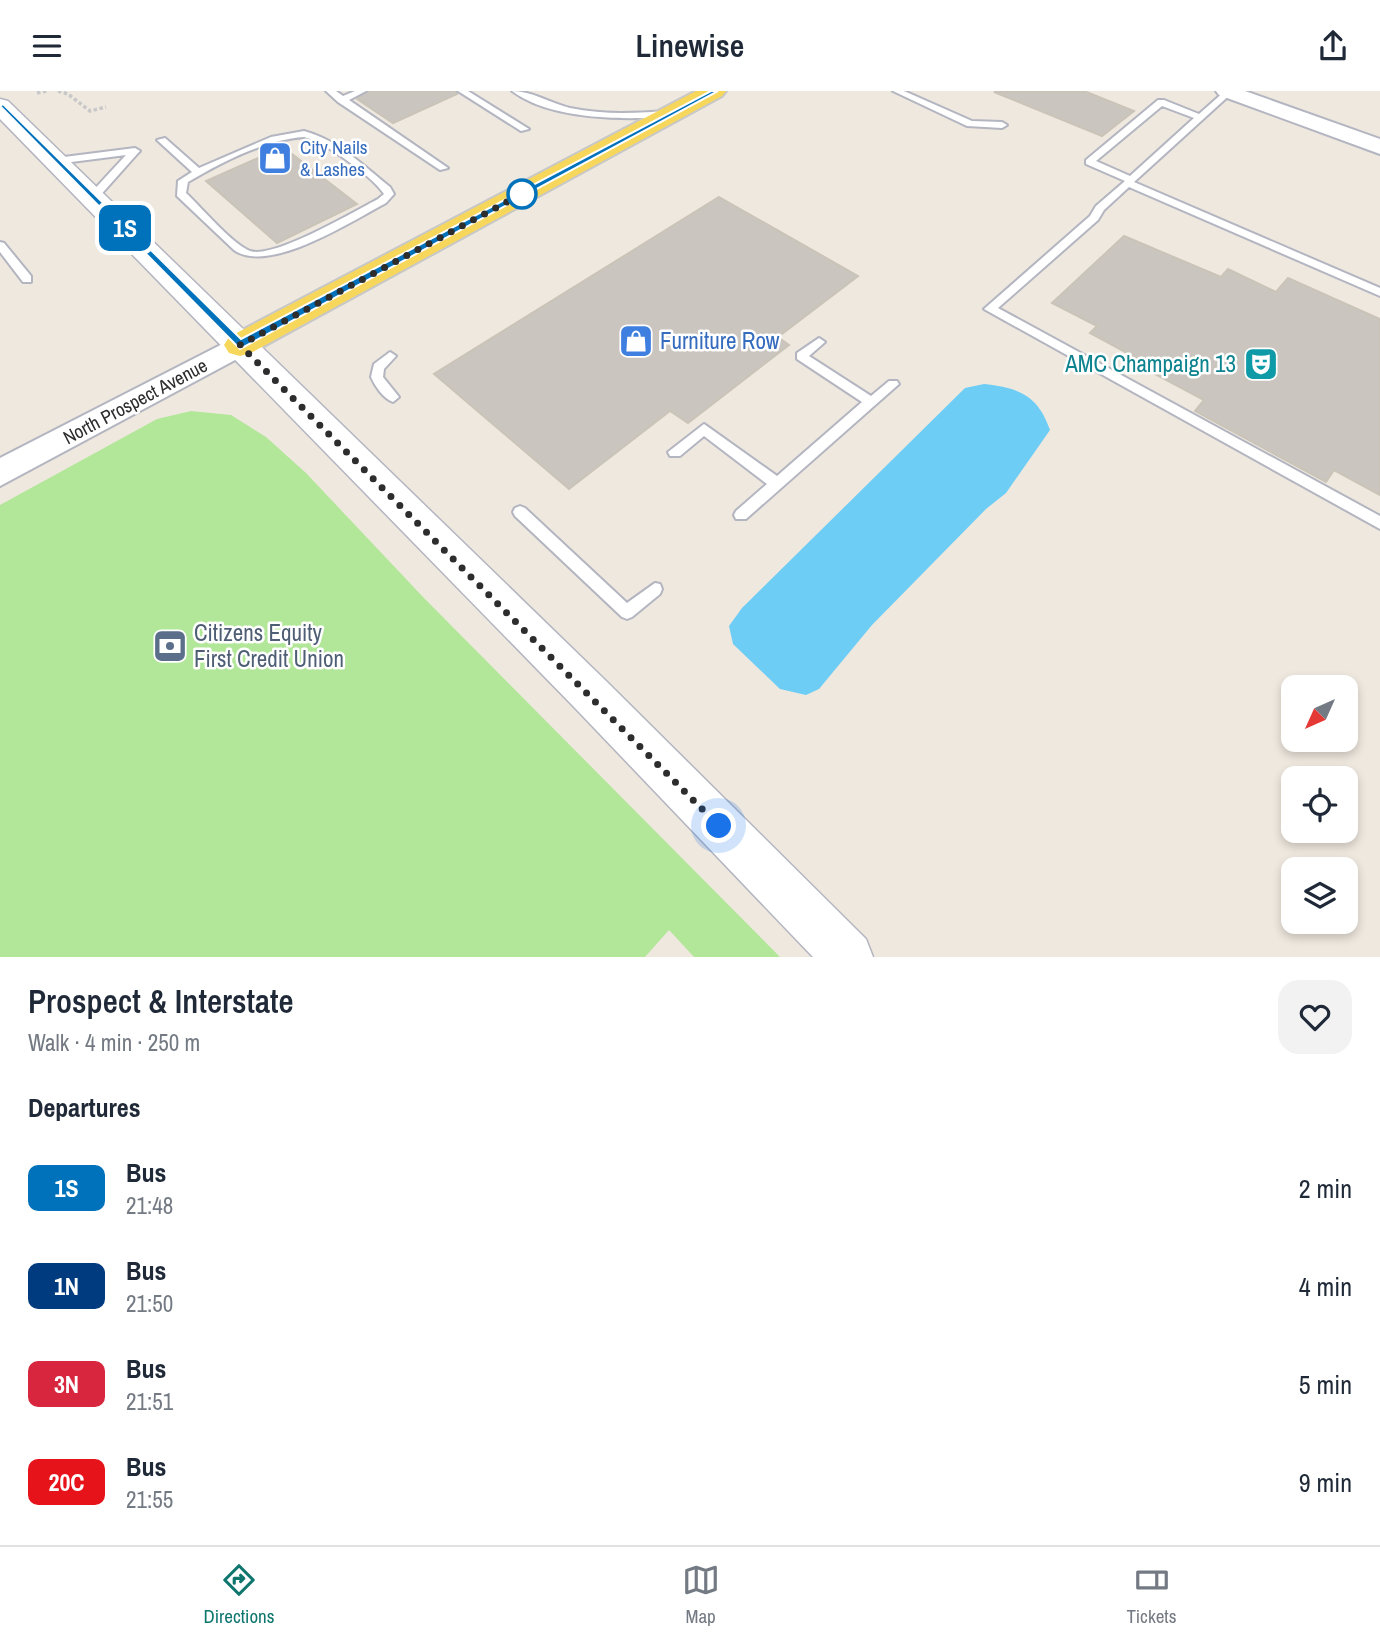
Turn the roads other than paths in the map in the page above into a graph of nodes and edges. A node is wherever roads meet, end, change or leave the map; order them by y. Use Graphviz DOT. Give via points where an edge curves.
graph roads {
  1 [pos="330,91"];
  2 [pos="362,91"];
  3 [pos="462,91"];
  4 [pos="516,91"];
  5 [pos="714,91"];
  6 [pos="897,91"];
  7 [pos="1228,91"];
  8 [pos="341,100"];
  9 [pos="0,106"];
  10 [pos="672,114"];
  11 [pos="1201,117"];
  12 [pos="1002,125"];
  13 [pos="524,129"];
  14 [pos="162,140"];
  15 [pos="1380,147"];
  16 [pos="56,161"];
  17 [pos="443,168"];
  18 [pos="198,172"];
  19 [pos="1129,182"];
  20 [pos="93,197"];
  21 [pos="0,245"];
  22 [pos="26,279"];
  23 [pos="1380,292"];
  24 [pos="819,342"];
  25 [pos="240,345"];
  26 [pos="390,356"];
  27 [pos="893,384"];
  28 [pos="393,397"];
  29 [pos="872,402"];
  30 [pos="675,452"];
  31 [pos="0,473"];
  32 [pos="777,484"];
  33 [pos="520,512"];
  34 [pos="741,515"];
  35 [pos="1380,523"];
  36 [pos="655,589"];
  37 [pos="848,957"];
  1 -- 8 [label="lane"];
  2 -- 8 [label="lane"];
  3 -- 13 [label="lane"];
  4 -- 10 [label="lane" via="548,105 597,116"];
  5 -- 10 [label="main road, North Prospect Avenue"];
  6 -- 12 [label="lane" via="970,124"];
  7 -- 11 [label="lane"];
  7 -- 15 [label="street"];
  8 -- 17 [label="lane"];
  9 -- 16 [label="main road"];
  10 -- 25 [label="main road, North Prospect Avenue"];
  11 -- 19 [label="lane"];
  11 -- 19 [label="lane" via="1161,102 1089,162"];
  14 -- 18 [label="lane"];
  16 -- 20 [label="main road"];
  16 -- 20 [label="lane" via="135,151"];
  18 -- 18 [label="lane" via="183,181 181,194 246,254 266,256 284,250 389,194 315,136 297,133"];
  19 -- 23 [label="lane"];
  19 -- 35 [label="lane" via="990,309"];
  20 -- 25 [label="main road"];
  21 -- 22 [label="lane"];
  24 -- 29 [label="lane" via="801,356"];
  25 -- 31 [label="street, North Prospect Avenue"];
  25 -- 37 [label="main road"];
  26 -- 28 [label="lane" via="376,372 378,382"];
  27 -- 29 [label="lane"];
  29 -- 32 [label="lane"];
  30 -- 32 [label="lane" via="704,429"];
  32 -- 34 [label="lane"];
  33 -- 36 [label="lane" via="627,612"];
}
